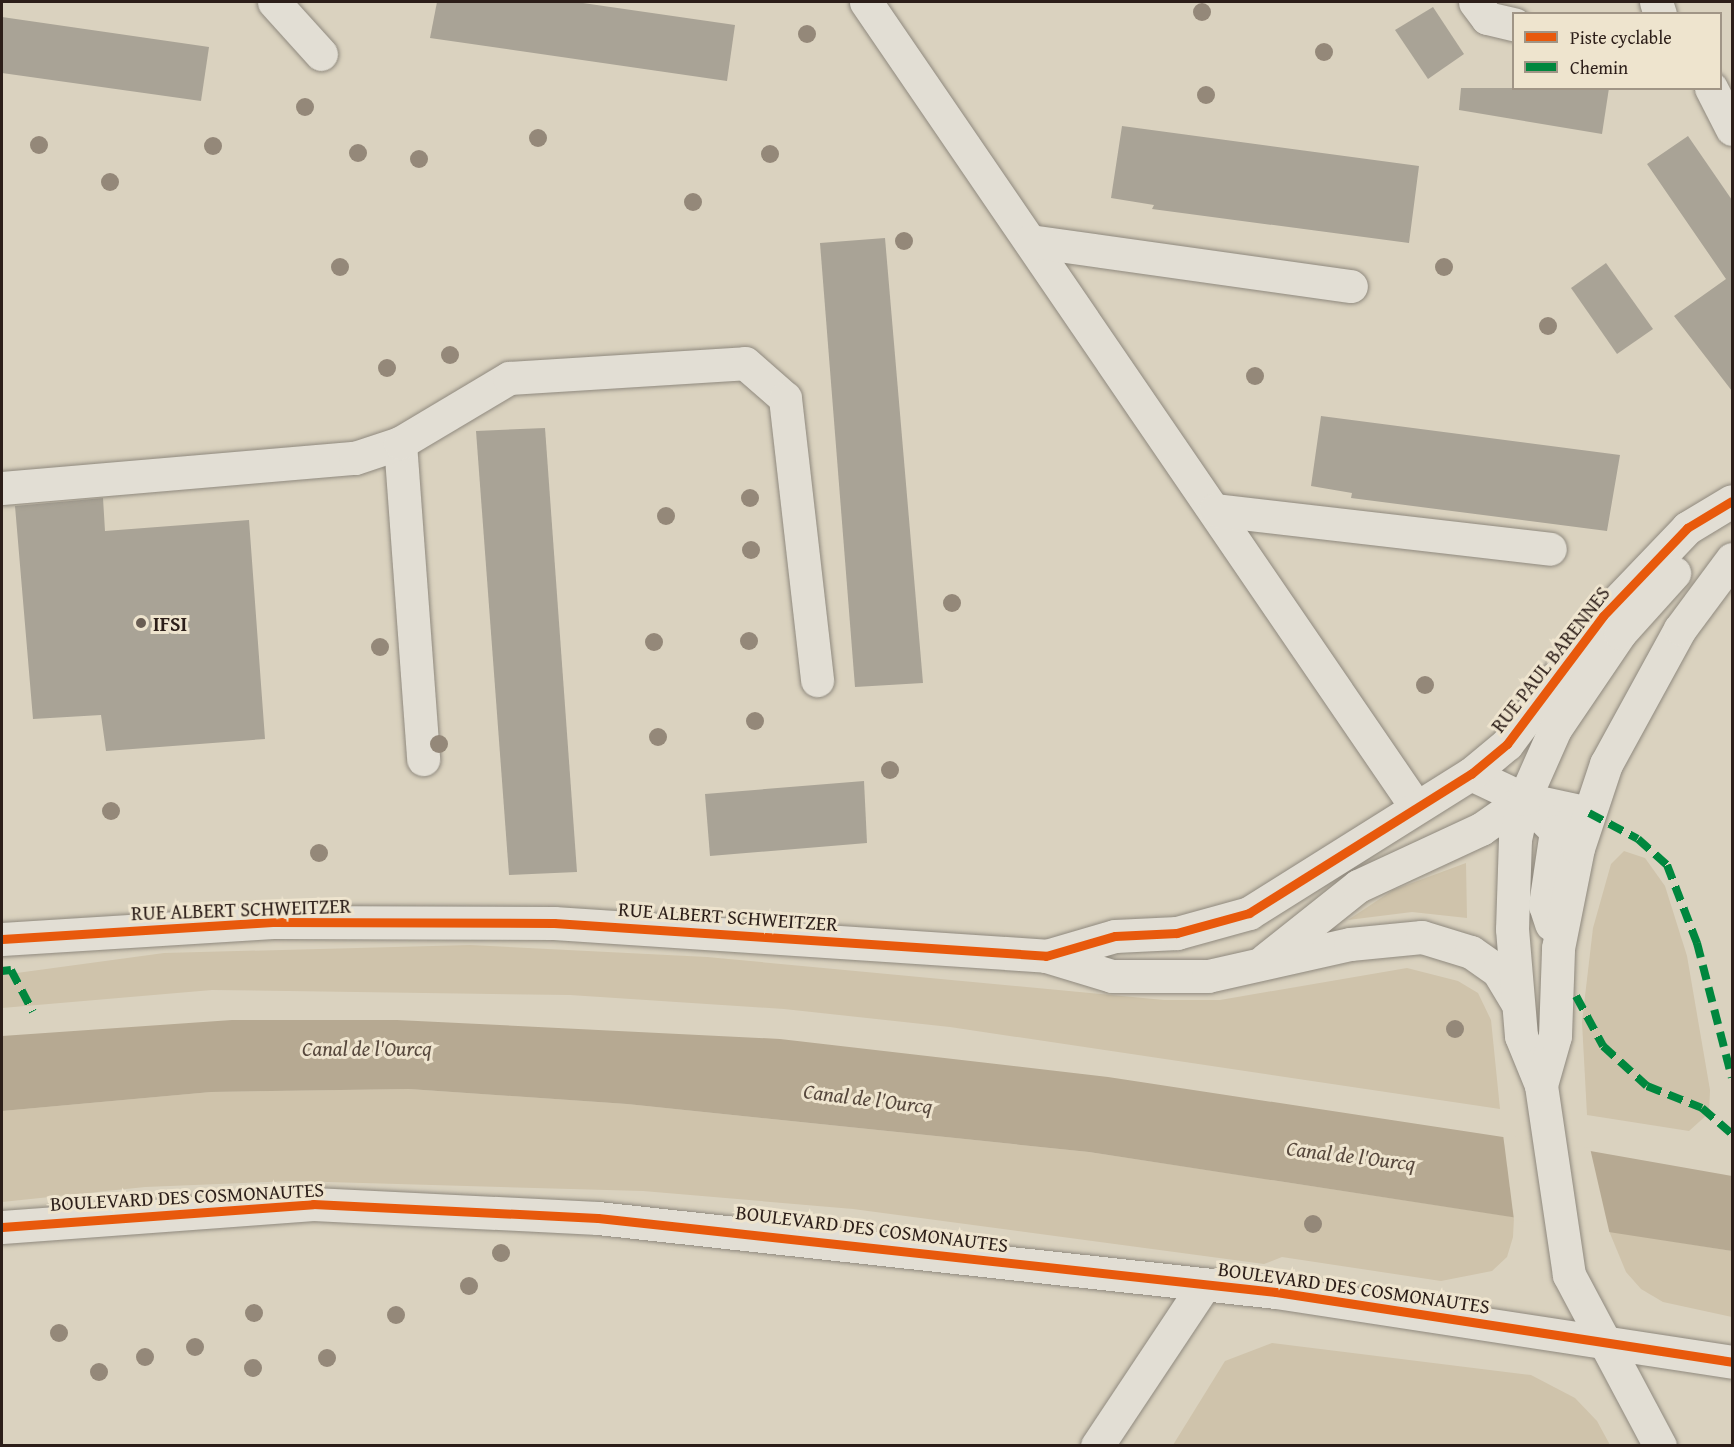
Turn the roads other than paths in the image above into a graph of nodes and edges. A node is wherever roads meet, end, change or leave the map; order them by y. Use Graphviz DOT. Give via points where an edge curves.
graph roads {
  1 [pos="274,2"];
  2 [pos="866,2"];
  3 [pos="1475,2"];
  4 [pos="1512,24"];
  5 [pos="321,54"];
  6 [pos="1712,90"];
  7 [pos="1732,129"];
  8 [pos="1030,241"];
  9 [pos="1351,286"];
  10 [pos="400,443"];
  11 [pos="2,488"];
  12 [pos="1724,505"];
  13 [pos="1215,510"];
  14 [pos="1550,549"];
  15 [pos="1732,559"];
  16 [pos="817,680"];
  17 [pos="423,759"];
  18 [pos="1471,774"];
  19 [pos="1524,799"];
  20 [pos="1416,807"];
  21 [pos="1589,813"];
  22 [pos="2,939"];
  23 [pos="1558,948"];
  24 [pos="1046,956"];
  25 [pos="1260,964"];
  26 [pos="1516,1001"];
  27 [pos="1541,1096"];
  28 [pos="2,1227"];
  29 [pos="1204,1285"];
  30 [pos="1601,1340"];
  31 [pos="1732,1362"];
  32 [pos="1097,1446"];
  33 [pos="1660,1446"];
  1 -- 5 [label="street"];
  2 -- 8 [label="street"];
  3 -- 4 [label="street" via="1487,18"];
  6 -- 7 [label="street"];
  8 -- 9 [label="street"];
  8 -- 13 [label="street"];
  10 -- 11 [label="street" via="355,458"];
  10 -- 16 [label="street" via="509,378 745,363 785,398"];
  10 -- 17 [label="street"];
  12 -- 18 [label="street, RUE PAUL BARENNES" via="1687,528 1604,616 1507,744"];
  12 -- 19 [label="street, RUE PAUL BARENNES" via="1700,543 1620,633 1555,729"];
  13 -- 14 [label="street"];
  13 -- 20 [label="street"];
  15 -- 21 [label="street" via="1680,629 1640,697 1606,764"];
  18 -- 19 [label="street"];
  18 -- 20 [label="street, RUE PAUL BARENNES"];
  19 -- 21 [label="street"];
  19 -- 23 [label="street" via="1556,831 1545,905"];
  19 -- 25 [label="street" via="1481,829 1358,886"];
  19 -- 26 [label="street, RUE PAUL BARENNES" via="1515,839"];
  20 -- 24 [label="street, RUE ALBERT SCHWEITZER" via="1250,913 1177,933 1115,936"];
  21 -- 23 [label="street"];
  22 -- 24 [label="street, RUE ALBERT SCHWEITZER" via="272,922 554,923"];
  23 -- 27 [label="street" via="1555,1036"];
  24 -- 25 [label="street" via="1112,976 1208,976"];
  25 -- 26 [label="street" via="1389,937 1422,937 1471,952 1498,971"];
  26 -- 27 [label="street, RUE PAUL BARENNES" via="1521,1036"];
  27 -- 30 [label="street" via="1569,1275"];
  28 -- 29 [label="street, BOULEVARD DES COSMONAUTES" via="177,1210 337,1205 610,1219"];
  29 -- 30 [label="street, BOULEVARD DES COSMONAUTES"];
  29 -- 32 [label="street"];
  30 -- 31 [label="street, BOULEVARD DES COSMONAUTES"];
  30 -- 33 [label="street"];
}
